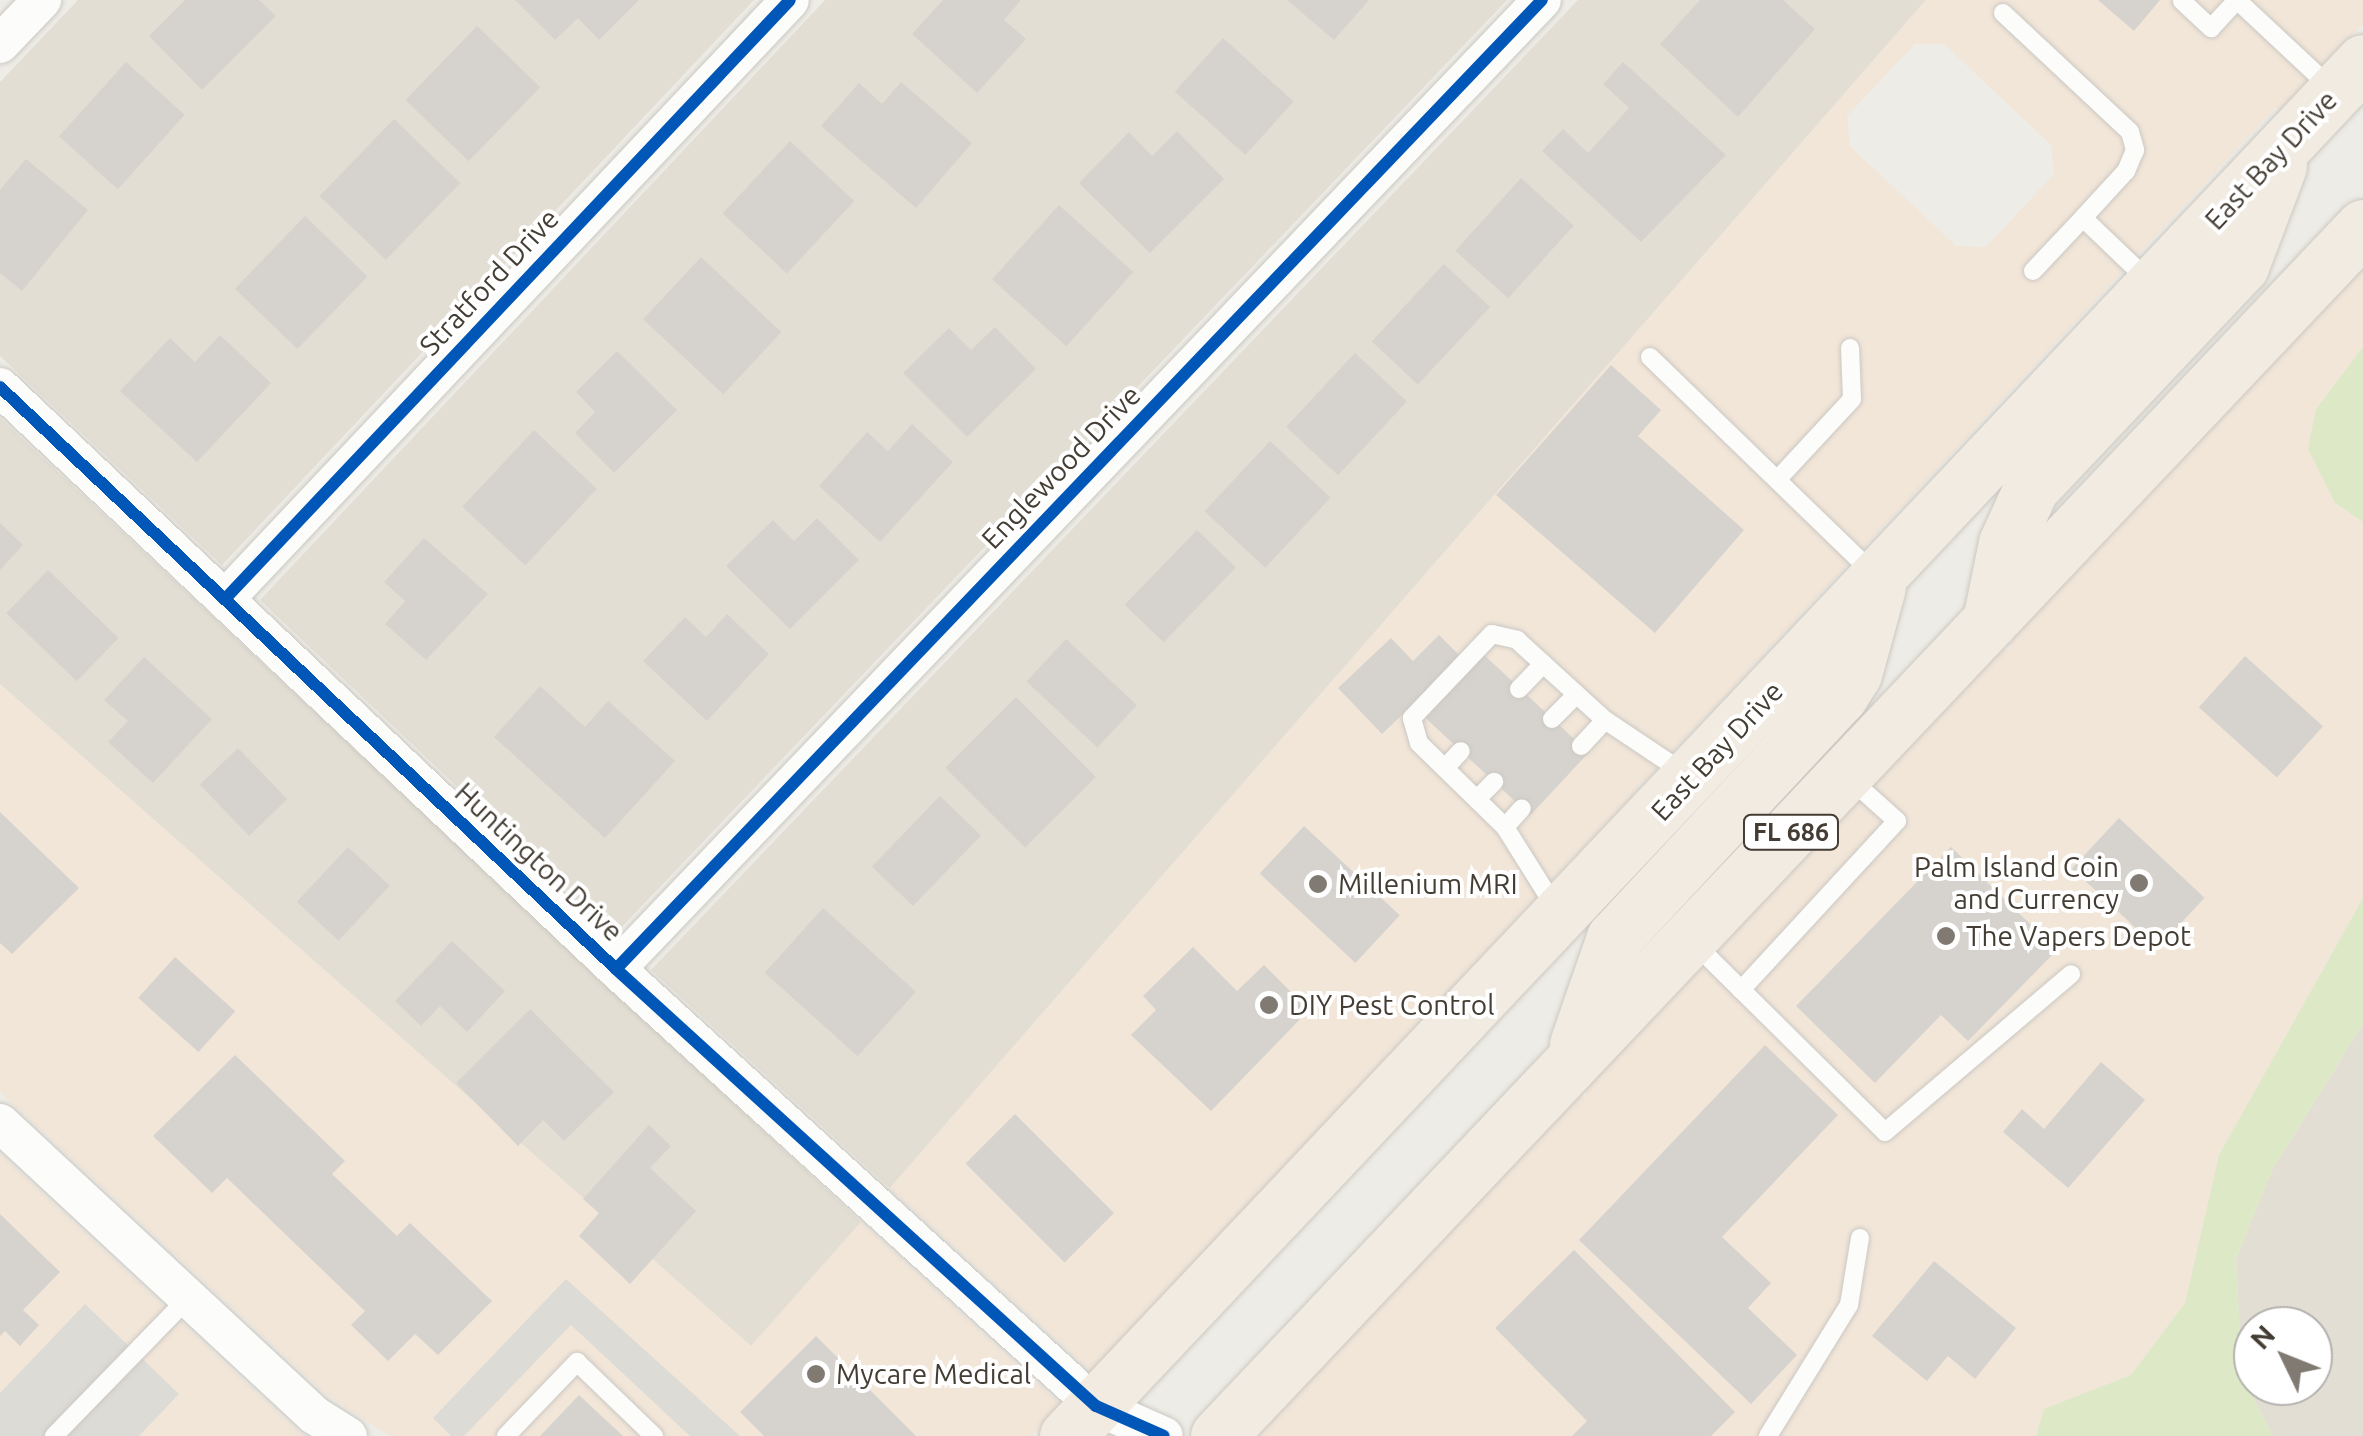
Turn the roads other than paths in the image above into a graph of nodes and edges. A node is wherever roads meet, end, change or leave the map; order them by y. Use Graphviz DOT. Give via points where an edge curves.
graph roads {
  1 [pos="42,0"];
  2 [pos="790,0"];
  3 [pos="1542,0"];
  4 [pos="2236,0"];
  5 [pos="2182,1"];
  6 [pos="2002,13"];
  7 [pos="0,44"];
  8 [pos="2349,77"];
  9 [pos="2289,140"];
  10 [pos="2083,218"];
  11 [pos="2363,227"];
  12 [pos="2033,271"];
  13 [pos="2153,285"];
  14 [pos="1850,348"];
  15 [pos="1650,357"];
  16 [pos="0,387"];
  17 [pos="1778,480"];
  18 [pos="1880,579"];
  19 [pos="225,599"];
  20 [pos="1990,621"];
  21 [pos="1544,664"];
  22 [pos="1519,689"];
  23 [pos="1576,695"];
  24 [pos="1552,719"];
  25 [pos="1604,720"];
  26 [pos="1581,746"];
  27 [pos="1461,751"];
  28 [pos="1446,768"];
  29 [pos="1846,774"];
  30 [pos="1692,778"];
  31 [pos="1494,782"];
  32 [pos="1478,798"];
  33 [pos="1522,808"];
  34 [pos="1506,828"];
  35 [pos="1561,916"];
  36 [pos="1689,938"];
  37 [pos="616,970"];
  38 [pos="2071,974"];
  39 [pos="1741,990"];
  40 [pos="1569,1065"];
  41 [pos="0,1123"];
  42 [pos="1860,1238"];
  43 [pos="188,1298"];
  44 [pos="1081,1421"];
  45 [pos="54,1436"];
  46 [pos="348,1436"];
  47 [pos="506,1436"];
  48 [pos="654,1436"];
  49 [pos="1164,1436"];
  50 [pos="1218,1436"];
  51 [pos="1768,1436"];
  1 -- 7 [label="street"];
  2 -- 19 [label="street, Stratford Drive"];
  3 -- 37 [label="street, Englewood Drive"];
  4 -- 5 [label="lane" via="2211,28"];
  4 -- 8 [label="lane"];
  6 -- 10 [label="lane" via="2130,132 2135,150 2126,171"];
  8 -- 9 [label="main road, East Bay Drive"];
  9 -- 13 [label="main road, East Bay Drive"];
  9 -- 20 [label="main road" via="2241,266 2031,488 2006,543"];
  10 -- 12 [label="lane"];
  10 -- 13 [label="lane"];
  11 -- 20 [label="main road, FL 686"];
  13 -- 18 [label="main road, East Bay Drive"];
  14 -- 17 [label="lane" via="1852,400"];
  15 -- 17 [label="lane"];
  16 -- 19 [label="street, Huntington Drive"];
  17 -- 18 [label="lane"];
  18 -- 30 [label="main road, East Bay Drive"];
  18 -- 40 [label="main road" via="1854,674 1840,696 1614,938"];
  19 -- 37 [label="street, Huntington Drive"];
  20 -- 29 [label="main road, FL 686"];
  21 -- 22 [label="lane"];
  21 -- 23 [label="lane"];
  21 -- 28 [label="lane" via="1517,640 1492,634 1412,718 1419,743"];
  23 -- 24 [label="lane"];
  23 -- 25 [label="lane"];
  25 -- 26 [label="lane"];
  25 -- 30 [label="lane"];
  27 -- 28 [label="lane"];
  28 -- 32 [label="lane"];
  29 -- 36 [label="main road, FL 686"];
  29 -- 39 [label="lane" via="1897,821"];
  30 -- 35 [label="main road, East Bay Drive"];
  31 -- 32 [label="lane"];
  32 -- 34 [label="lane"];
  33 -- 34 [label="lane"];
  34 -- 35 [label="lane"];
  35 -- 44 [label="main road, East Bay Drive"];
  36 -- 39 [label="lane"];
  36 -- 40 [label="main road, FL 686"];
  37 -- 44 [label="street, Huntington Drive"];
  38 -- 39 [label="lane" via="1884,1132"];
  40 -- 50 [label="main road, FL 686"];
  41 -- 43 [label="street"];
  42 -- 51 [label="lane" via="1850,1305"];
  43 -- 45 [label="lane"];
  43 -- 46 [label="street" via="314,1415"];
  44 -- 49 [label="street, Huntington Drive"];
  47 -- 48 [label="lane" via="578,1362"];
}
